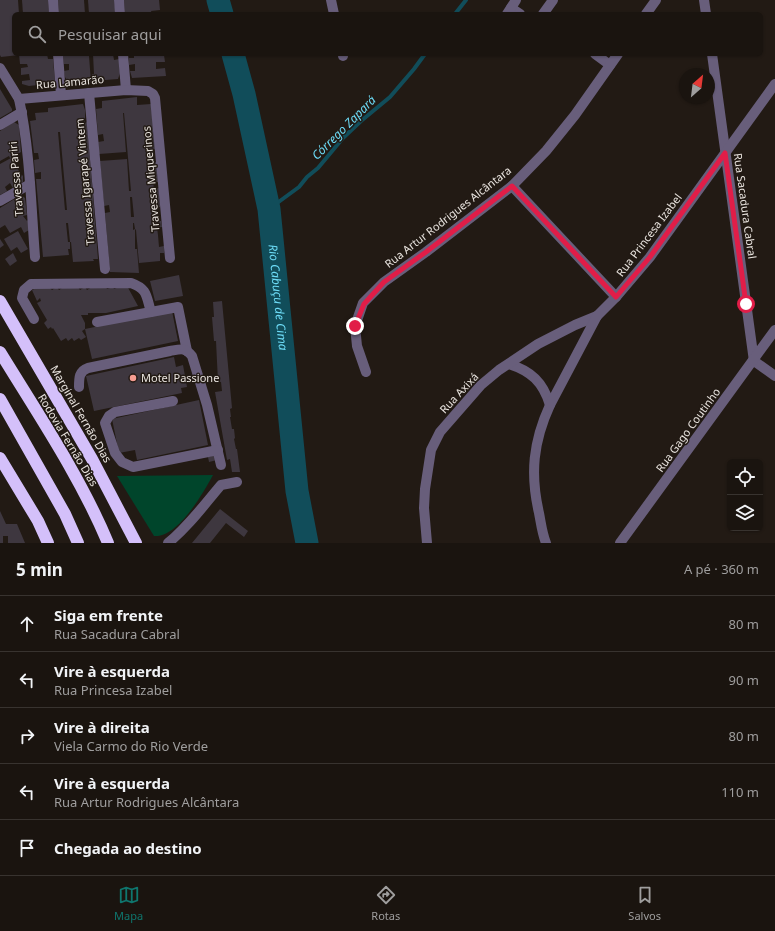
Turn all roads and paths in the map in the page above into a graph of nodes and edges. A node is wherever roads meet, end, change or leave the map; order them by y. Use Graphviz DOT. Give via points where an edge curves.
graph roads {
  1 [pos="53,0"];
  2 [pos="119,0"];
  3 [pos="331,0"];
  4 [pos="553,0"];
  5 [pos="656,0"];
  6 [pos="704,0"];
  7 [pos="54,12"];
  8 [pos="120,12"];
  9 [pos="334,12"];
  10 [pos="544,12"];
  11 [pos="647,12"];
  12 [pos="706,12"];
  13 [pos="58,56"];
  14 [pos="123,56"];
  15 [pos="598,56"];
  16 [pos="617,56"];
  17 [pos="712,56"];
  18 [pos="610,65"];
  19 [pos="0,68"];
  20 [pos="775,84"];
  21 [pos="126,90"];
  22 [pos="89,93"];
  23 [pos="61,95"];
  24 [pos="155,98"];
  25 [pos="19,99"];
  26 [pos="22,112"];
  27 [pos="0,125"];
  28 [pos="725,153"];
  29 [pos="30,184"];
  30 [pos="512,186"];
  31 [pos="0,201"];
  32 [pos="35,257"];
  33 [pos="170,258"];
  34 [pos="105,269"];
  35 [pos="616,297"];
  36 [pos="0,301"];
  37 [pos="150,312"];
  38 [pos="597,316"];
  39 [pos="34,320"];
  40 [pos="97,322"];
  41 [pos="775,330"];
  42 [pos="187,351"];
  43 [pos="0,352"];
  44 [pos="754,360"];
  45 [pos="508,364"];
  46 [pos="366,372"];
  47 [pos="775,376"];
  48 [pos="79,387"];
  49 [pos="0,399"];
  50 [pos="173,401"];
  51 [pos="550,405"];
  52 [pos="218,450"];
  53 [pos="0,458"];
  54 [pos="221,465"];
  55 [pos="237,482"];
  56 [pos="48,543"];
  57 [pos="78,543"];
  58 [pos="108,543"];
  59 [pos="136,543"];
  60 [pos="168,543"];
  61 [pos="427,543"];
  62 [pos="546,543"];
  63 [pos="620,543"];
  1 -- 7 [label="street"];
  2 -- 8 [label="street"];
  3 -- 9 [label="street"];
  4 -- 10 [label="street"];
  5 -- 11 [label="street"];
  6 -- 12 [label="street"];
  13 -- 23 [label="street"];
  14 -- 21 [label="street"];
  15 -- 18 [label="street"];
  16 -- 18 [label="street, Rua Artur Rodrigues Alcântara"];
  17 -- 28 [label="street, Rua Sacadura Cabral"];
  18 -- 30 [label="street, Rua Artur Rodrigues Alcântara" via="546,151"];
  19 -- 25 [label="street"];
  20 -- 28 [label="street, Rua Princesa Izabel"];
  21 -- 22 [label="street, Rua Lamarão"];
  21 -- 24 [label="street, Rua Lamarão" via="148,91"];
  22 -- 23 [label="street, Rua Lamarão"];
  22 -- 34 [label="street, Travessa Igarapé Vintem"];
  23 -- 25 [label="street, Rua Lamarão"];
  24 -- 33 [label="street, Travessa Miquerinos"];
  25 -- 26 [label="street, Travessa Pariri"];
  26 -- 27 [label="street"];
  26 -- 29 [label="street, Travessa Pariri"];
  28 -- 35 [label="street, Rua Princesa Izabel" via="650,257"];
  28 -- 44 [label="street, Rua Sacadura Cabral"];
  29 -- 31 [label="street"];
  29 -- 32 [label="street, Travessa Pariri"];
  30 -- 35 [label="street"];
  30 -- 46 [label="street, Rua Artur Rodrigues Alcântara" via="384,282 364,304 355,326 357,346"];
  35 -- 38 [label="street, Rua Princesa Izabel"];
  36 -- 59 [label="highway, Marginal Fernão Dias" via="92,459"];
  37 -- 39 [label="street" via="144,289 131,283 31,284 24,290 22,298"];
  37 -- 40 [label="street"];
  37 -- 42 [label="street" via="178,307"];
  38 -- 45 [label="street, Rua Axixá" via="538,344"];
  38 -- 51 [label="street, Rua Princesa Izabel"];
  41 -- 44 [label="street, Rua Gago Coutinho"];
  42 -- 48 [label="street" via="181,349 84,369 80,373"];
  42 -- 52 [label="street" via="192,356"];
  43 -- 58 [label="highway, Rodovia Fernão Dias" via="77,478"];
  44 -- 47 [label="street"];
  44 -- 63 [label="street, Rua Gago Coutinho"];
  45 -- 51 [label="street" via="531,375 543,389"];
  45 -- 61 [label="street, Rua Axixá" via="481,385 458,410 440,432 431,450 424,508"];
  49 -- 57 [label="highway" via="65,514"];
  50 -- 52 [label="street" via="115,412 109,416 106,423 115,452 122,462 133,467"];
  51 -- 62 [label="street, Rua Princesa Izabel" via="539,433 534,459 536,501"];
  52 -- 54 [label="street"];
  53 -- 56 [label="highway" via="38,521"];
  55 -- 60 [label="street" via="221,485 180,533"];
}
